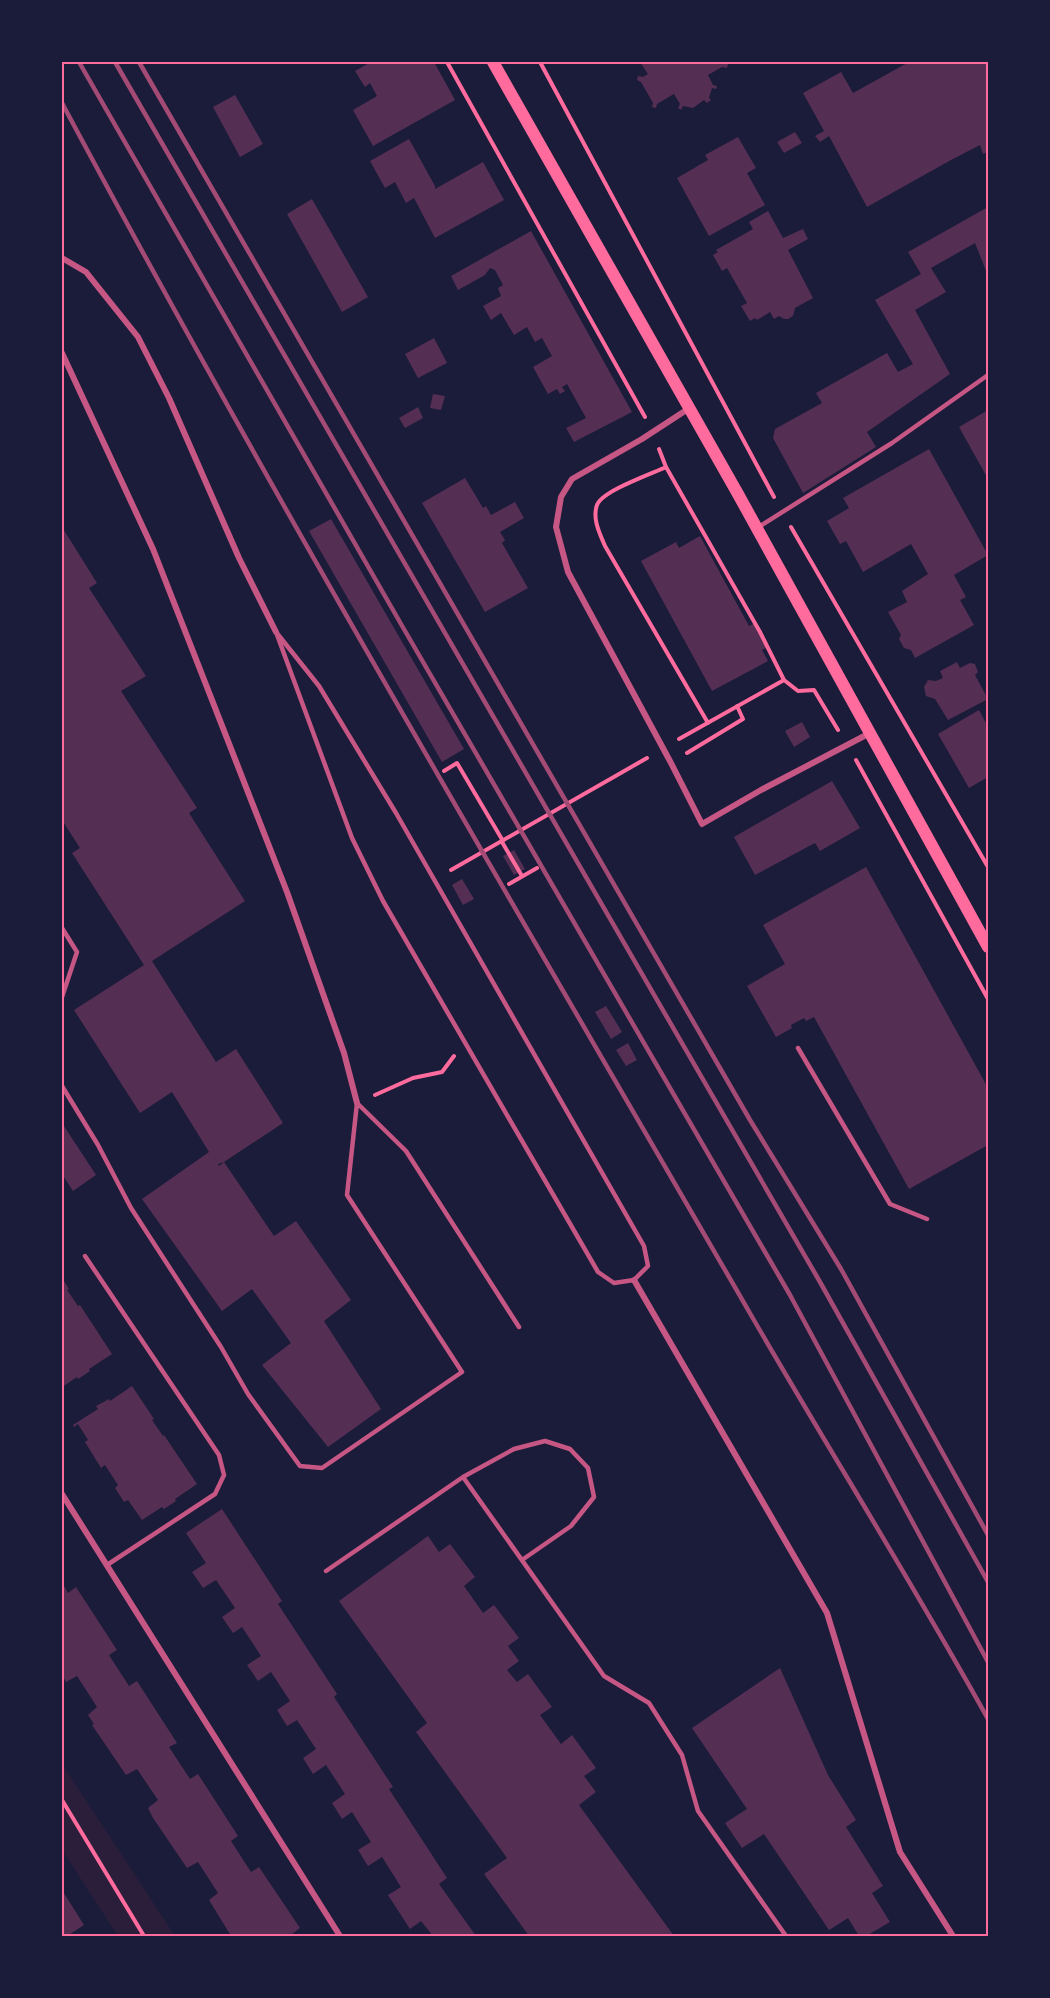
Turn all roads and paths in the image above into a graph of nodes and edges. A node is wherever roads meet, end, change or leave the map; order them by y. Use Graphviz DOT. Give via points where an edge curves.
graph roads {
  1 [pos="447,62"];
  2 [pos="493,62"];
  3 [pos="540,62"];
  4 [pos="62,258"];
  5 [pos="62,353"];
  6 [pos="988,375"];
  7 [pos="688,409"];
  8 [pos="653,432"];
  9 [pos="666,467"];
  10 [pos="783,512"];
  11 [pos="757,528"];
  12 [pos="276,632"];
  13 [pos="784,680"];
  14 [pos="737,706"];
  15 [pos="708,723"];
  16 [pos="870,733"];
  17 [pos="677,740"];
  18 [pos="847,745"];
  19 [pos="657,752"];
  20 [pos="671,763"];
  21 [pos="444,771"];
  22 [pos="502,841"];
  23 [pos="447,864"];
  24 [pos="988,867"];
  25 [pos="537,868"];
  26 [pos="522,876"];
  27 [pos="509,884"];
  28 [pos="62,928"];
  29 [pos="988,946"];
  30 [pos="62,997"];
  31 [pos="988,999"];
  32 [pos="465,1041"];
  33 [pos="798,1048"];
  34 [pos="62,1086"];
  35 [pos="357,1103"];
  36 [pos="927,1219"];
  37 [pos="85,1256"];
  38 [pos="633,1280"];
  39 [pos="519,1327"];
  40 [pos="463,1477"];
  41 [pos="62,1494"];
  42 [pos="522,1560"];
  43 [pos="107,1565"];
  44 [pos="326,1571"];
  45 [pos="62,1800"];
  46 [pos="144,1936"];
  47 [pos="340,1936"];
  48 [pos="786,1936"];
  49 [pos="953,1936"];
  1 -- 8 [label="path"];
  2 -- 7 [label="main road"];
  3 -- 10 [label="path"];
  4 -- 12 [label="street" via="86,273 138,338"];
  5 -- 35 [label="street" via="153,549 287,892 344,1053"];
  6 -- 10 [label="lane" via="892,443"];
  7 -- 8 [label="street"];
  7 -- 11 [label="main road"];
  8 -- 9 [label="path"];
  8 -- 20 [label="street" via="572,479 561,497 556,527 568,572"];
  9 -- 13 [label="path"];
  9 -- 15 [label="path" via="604,495 597,505 596,522 605,546"];
  10 -- 11 [label="lane"];
  10 -- 24 [label="path"];
  11 -- 16 [label="main road"];
  12 -- 32 [label="lane" via="352,838 383,901"];
  12 -- 38 [label="lane" via="319,686 396,813 644,1246 648,1266"];
  13 -- 14 [label="path"];
  13 -- 18 [label="path" via="798,691 814,690"];
  14 -- 15 [label="path"];
  14 -- 20 [label="path" via="743,719"];
  15 -- 17 [label="path"];
  16 -- 18 [label="street"];
  16 -- 29 [label="main road"];
  18 -- 20 [label="street" via="702,824"];
  18 -- 31 [label="path"];
  19 -- 22 [label="path"];
  21 -- 22 [label="path" via="457,763"];
  22 -- 23 [label="path" via="451,871"];
  22 -- 26 [label="path"];
  25 -- 26 [label="path"];
  26 -- 27 [label="path"];
  28 -- 30 [label="lane" via="77,952"];
  32 -- 35 [label="path" via="442,1072 413,1078"];
  32 -- 38 [label="lane" via="598,1272 614,1282"];
  33 -- 36 [label="lane" via="890,1204"];
  34 -- 35 [label="lane" via="131,1208 248,1394 300,1466 322,1468 462,1372 347,1195"];
  35 -- 39 [label="lane" via="406,1151"];
  37 -- 43 [label="lane" via="219,1455 224,1475 215,1494"];
  38 -- 49 [label="street" via="827,1613 900,1852"];
  40 -- 42 [label="lane"];
  40 -- 42 [label="lane" via="514,1449 545,1441 570,1449 588,1468 594,1497 571,1526"];
  40 -- 44 [label="lane"];
  41 -- 43 [label="street"];
  42 -- 48 [label="lane" via="604,1676 649,1703 682,1755 698,1812"];
  43 -- 47 [label="street"];
  45 -- 46 [label="path"];
}
